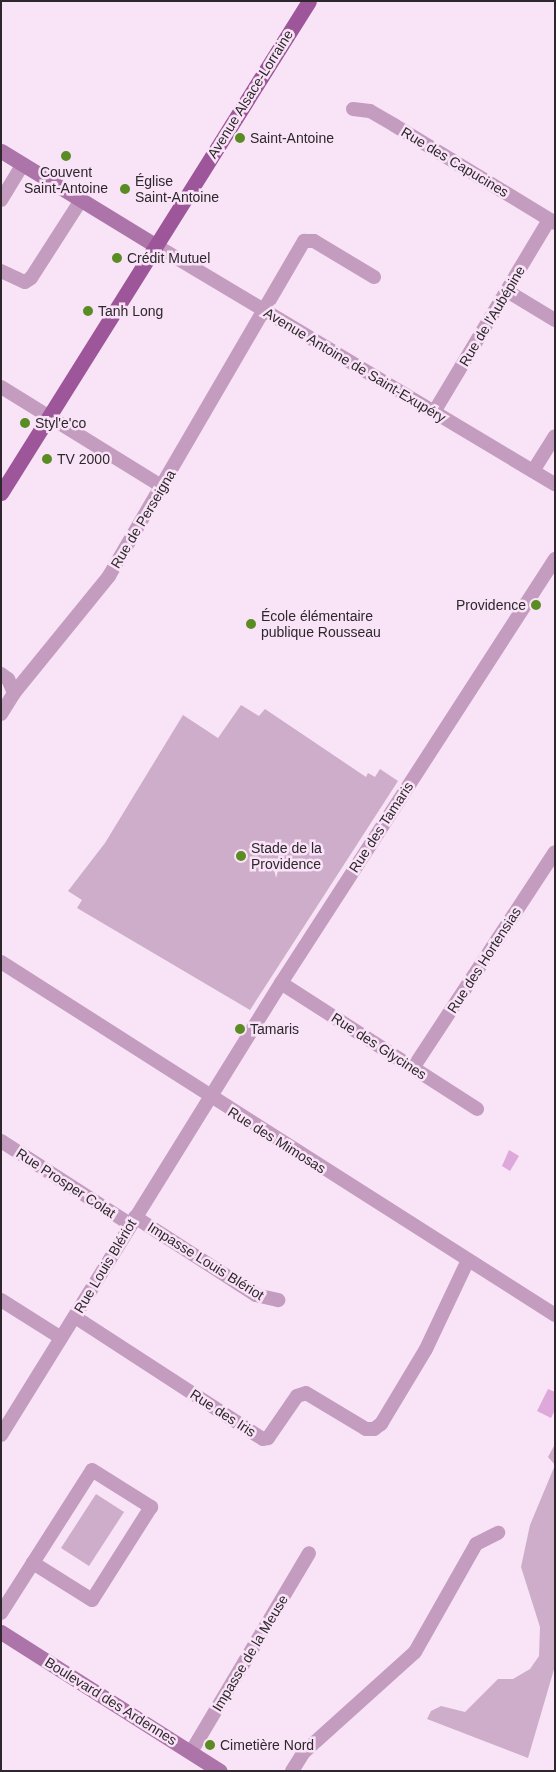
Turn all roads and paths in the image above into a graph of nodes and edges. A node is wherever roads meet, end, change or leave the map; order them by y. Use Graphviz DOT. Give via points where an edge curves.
graph roads {
  1 [pos="309,1"];
  2 [pos="353,108"];
  3 [pos="1,151"];
  4 [pos="23,164"];
  5 [pos="1,200"];
  6 [pos="81,200"];
  7 [pos="552,222"];
  8 [pos="154,246"];
  9 [pos="1,271"];
  10 [pos="374,276"];
  11 [pos="507,291"];
  12 [pos="263,310"];
  13 [pos="555,320"];
  14 [pos="1,387"];
  15 [pos="434,412"];
  16 [pos="51,417"];
  17 [pos="555,436"];
  18 [pos="533,471"];
  19 [pos="555,484"];
  20 [pos="163,488"];
  21 [pos="1,493"];
  22 [pos="555,558"];
  23 [pos="1,674"];
  24 [pos="14,693"];
  25 [pos="1,714"];
  26 [pos="555,852"];
  27 [pos="1,962"];
  28 [pos="281,983"];
  29 [pos="414,1068"];
  30 [pos="209,1097"];
  31 [pos="477,1109"];
  32 [pos="1,1141"];
  33 [pos="133,1221"];
  34 [pos="468,1260"];
  35 [pos="1,1300"];
  36 [pos="278,1300"];
  37 [pos="555,1314"];
  38 [pos="75,1318"];
  39 [pos="61,1338"];
  40 [pos="1,1435"];
  41 [pos="498,1532"];
  42 [pos="309,1554"];
  43 [pos="33,1563"];
  44 [pos="1,1612"];
  45 [pos="1,1632"];
  46 [pos="192,1752"];
  47 [pos="220,1771"];
  48 [pos="292,1771"];
  1 -- 8 [label="main road, Avenue Alsace-Lorraine"];
  2 -- 7 [label="street, Rue des Capucines" via="370,111"];
  3 -- 4 [label="main road"];
  4 -- 5 [label="street"];
  4 -- 6 [label="main road"];
  6 -- 8 [label="main road"];
  6 -- 9 [label="street" via="31,278 25,282"];
  7 -- 11 [label="street, Rue de l'Aubépine"];
  8 -- 12 [label="street, Avenue Antoine de Saint-Exupéry"];
  8 -- 16 [label="main road, Avenue Alsace-Lorraine"];
  10 -- 12 [label="street, Rue de Perseigna" via="314,241 304,241"];
  11 -- 13 [label="street"];
  11 -- 15 [label="street, Rue de l'Aubépine"];
  12 -- 15 [label="street, Avenue Antoine de Saint-Exupéry"];
  12 -- 20 [label="street, Rue de Perseigna"];
  14 -- 16 [label="street"];
  15 -- 18 [label="street, Avenue Antoine de Saint-Exupéry"];
  16 -- 20 [label="street"];
  16 -- 21 [label="main road, Avenue Alsace-Lorraine"];
  17 -- 18 [label="street"];
  18 -- 19 [label="street, Avenue Antoine de Saint-Exupéry"];
  20 -- 24 [label="street, Rue de Perseigna" via="95,597"];
  22 -- 28 [label="street, Rue des Tamaris"];
  23 -- 24 [label="street" via="8,679"];
  24 -- 25 [label="street, Rue de Perseigna"];
  26 -- 29 [label="street, Rue des Hortensias"];
  27 -- 30 [label="street, Rue des Mimosas"];
  28 -- 29 [label="street, Rue des Glycines"];
  28 -- 30 [label="street, Rue des Tamaris"];
  29 -- 31 [label="street, Rue des Glycines"];
  30 -- 33 [label="street, Rue Louis Blériot"];
  30 -- 34 [label="street, Rue des Mimosas"];
  32 -- 33 [label="street, Rue Prosper Colat"];
  33 -- 36 [label="street, Impasse Louis Blériot" via="256,1295"];
  33 -- 38 [label="street, Rue Louis Blériot"];
  34 -- 37 [label="street, Rue des Mimosas"];
  34 -- 38 [label="street, Rue des Iris" via="426,1348 381,1424 374,1429 366,1429 306,1393 297,1396 268,1438 263,1439"];
  35 -- 39 [label="street"];
  38 -- 39 [label="street, Rue Louis Blériot"];
  39 -- 40 [label="street, Rue Louis Blériot"];
  41 -- 48 [label="street" via="476,1544 415,1652 304,1752"];
  42 -- 46 [label="street, Impasse de la Meuse"];
  43 -- 43 [label="street" via="92,1600 151,1507 92,1470"];
  43 -- 44 [label="street"];
  45 -- 46 [label="main road, Boulevard des Ardennes"];
  46 -- 47 [label="main road, Boulevard des Ardennes"];
}
